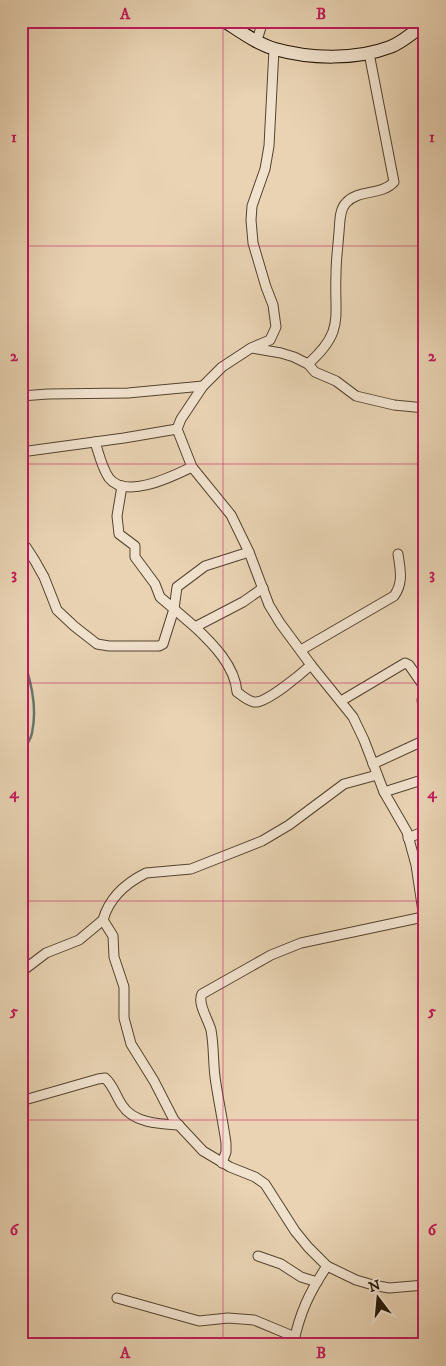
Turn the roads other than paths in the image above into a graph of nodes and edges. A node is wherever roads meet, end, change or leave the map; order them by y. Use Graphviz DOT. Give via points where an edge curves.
graph roads {
  1 [pos="224,21"];
  2 [pos="263,21"];
  3 [pos="425,23"];
  4 [pos="257,40"];
  5 [pos="274,49"];
  6 [pos="369,53"];
  7 [pos="251,348"];
  8 [pos="308,364"];
  9 [pos="203,386"];
  10 [pos="21,396"];
  11 [pos="425,408"];
  12 [pos="177,429"];
  13 [pos="96,442"];
  14 [pos="21,452"];
  15 [pos="192,467"];
  16 [pos="122,486"];
  17 [pos="21,545"];
  18 [pos="249,552"];
  19 [pos="398,554"];
  20 [pos="263,588"];
  21 [pos="174,609"];
  22 [pos="195,627"];
  23 [pos="301,650"];
  24 [pos="311,665"];
  25 [pos="425,688"];
  26 [pos="425,695"];
  27 [pos="340,701"];
  28 [pos="425,717"];
  29 [pos="425,740"];
  30 [pos="373,764"];
  31 [pos="377,775"];
  32 [pos="425,779"];
  33 [pos="384,792"];
  34 [pos="425,831"];
  35 [pos="408,838"];
  36 [pos="103,920"];
  37 [pos="424,921"];
  38 [pos="21,972"];
  39 [pos="21,1101"];
  40 [pos="179,1126"];
  41 [pos="222,1163"];
  42 [pos="258,1256"];
  43 [pos="327,1266"];
  44 [pos="316,1282"];
  45 [pos="425,1285"];
  46 [pos="117,1298"];
  47 [pos="294,1341"];
  1 -- 4 [label="street"];
  2 -- 4 [label="street"];
  3 -- 6 [label="street" via="397,43"];
  4 -- 5 [label="street"];
  5 -- 6 [label="street" via="319,58"];
  5 -- 7 [label="street" via="266,169 252,206 251,220 253,243 273,305 276,327 270,340"];
  6 -- 8 [label="street" via="394,182 378,192 355,196 345,203 341,214 336,275 336,325 324,348"];
  7 -- 8 [label="street" via="281,353"];
  7 -- 9 [label="street" via="222,367"];
  8 -- 11 [label="street" via="315,372 336,381 356,396"];
  9 -- 10 [label="street" via="128,393"];
  9 -- 12 [label="street"];
  12 -- 13 [label="street"];
  12 -- 15 [label="street"];
  13 -- 14 [label="street"];
  13 -- 16 [label="street" via="110,479"];
  15 -- 16 [label="street" via="148,485"];
  15 -- 18 [label="street" via="231,515"];
  16 -- 21 [label="street" via="117,516 119,534 135,546 135,557 156,584 160,597"];
  17 -- 21 [label="street" via="26,547 44,577 57,610 97,644 159,646 165,640"];
  18 -- 20 [label="street"];
  18 -- 21 [label="street" via="206,566 190,576 177,587"];
  19 -- 23 [label="street" via="401,582 394,596"];
  20 -- 22 [label="street"];
  20 -- 23 [label="street" via="273,611"];
  21 -- 22 [label="street"];
  22 -- 24 [label="street" via="220,654 236,680 237,692 254,702 284,688"];
  23 -- 24 [label="street"];
  24 -- 27 [label="street"];
  25 -- 27 [label="street" via="405,663"];
  26 -- 28 [label="street" via="422,700"];
  27 -- 30 [label="street" via="353,717"];
  29 -- 30 [label="street"];
  30 -- 31 [label="street"];
  31 -- 33 [label="street"];
  31 -- 36 [label="street" via="344,784 262,841 191,869 140,876 112,899"];
  32 -- 33 [label="street"];
  33 -- 35 [label="street"];
  34 -- 35 [label="street"];
  35 -- 37 [label="street" via="416,865"];
  36 -- 38 [label="street" via="79,940 46,953"];
  36 -- 40 [label="street" via="113,936 114,957 124,987 124,1018 131,1044"];
  37 -- 41 [label="street" via="301,943 202,994 199,999 214,1048 226,1143"];
  39 -- 40 [label="street" via="105,1078 128,1112 146,1121"];
  40 -- 41 [label="street" via="204,1151"];
  41 -- 43 [label="street" via="264,1184 295,1231"];
  42 -- 44 [label="street" via="282,1264"];
  43 -- 44 [label="street"];
  43 -- 45 [label="street" via="373,1285 389,1288"];
  44 -- 47 [label="street" via="305,1302"];
  46 -- 47 [label="street" via="199,1321 254,1320"];
}
